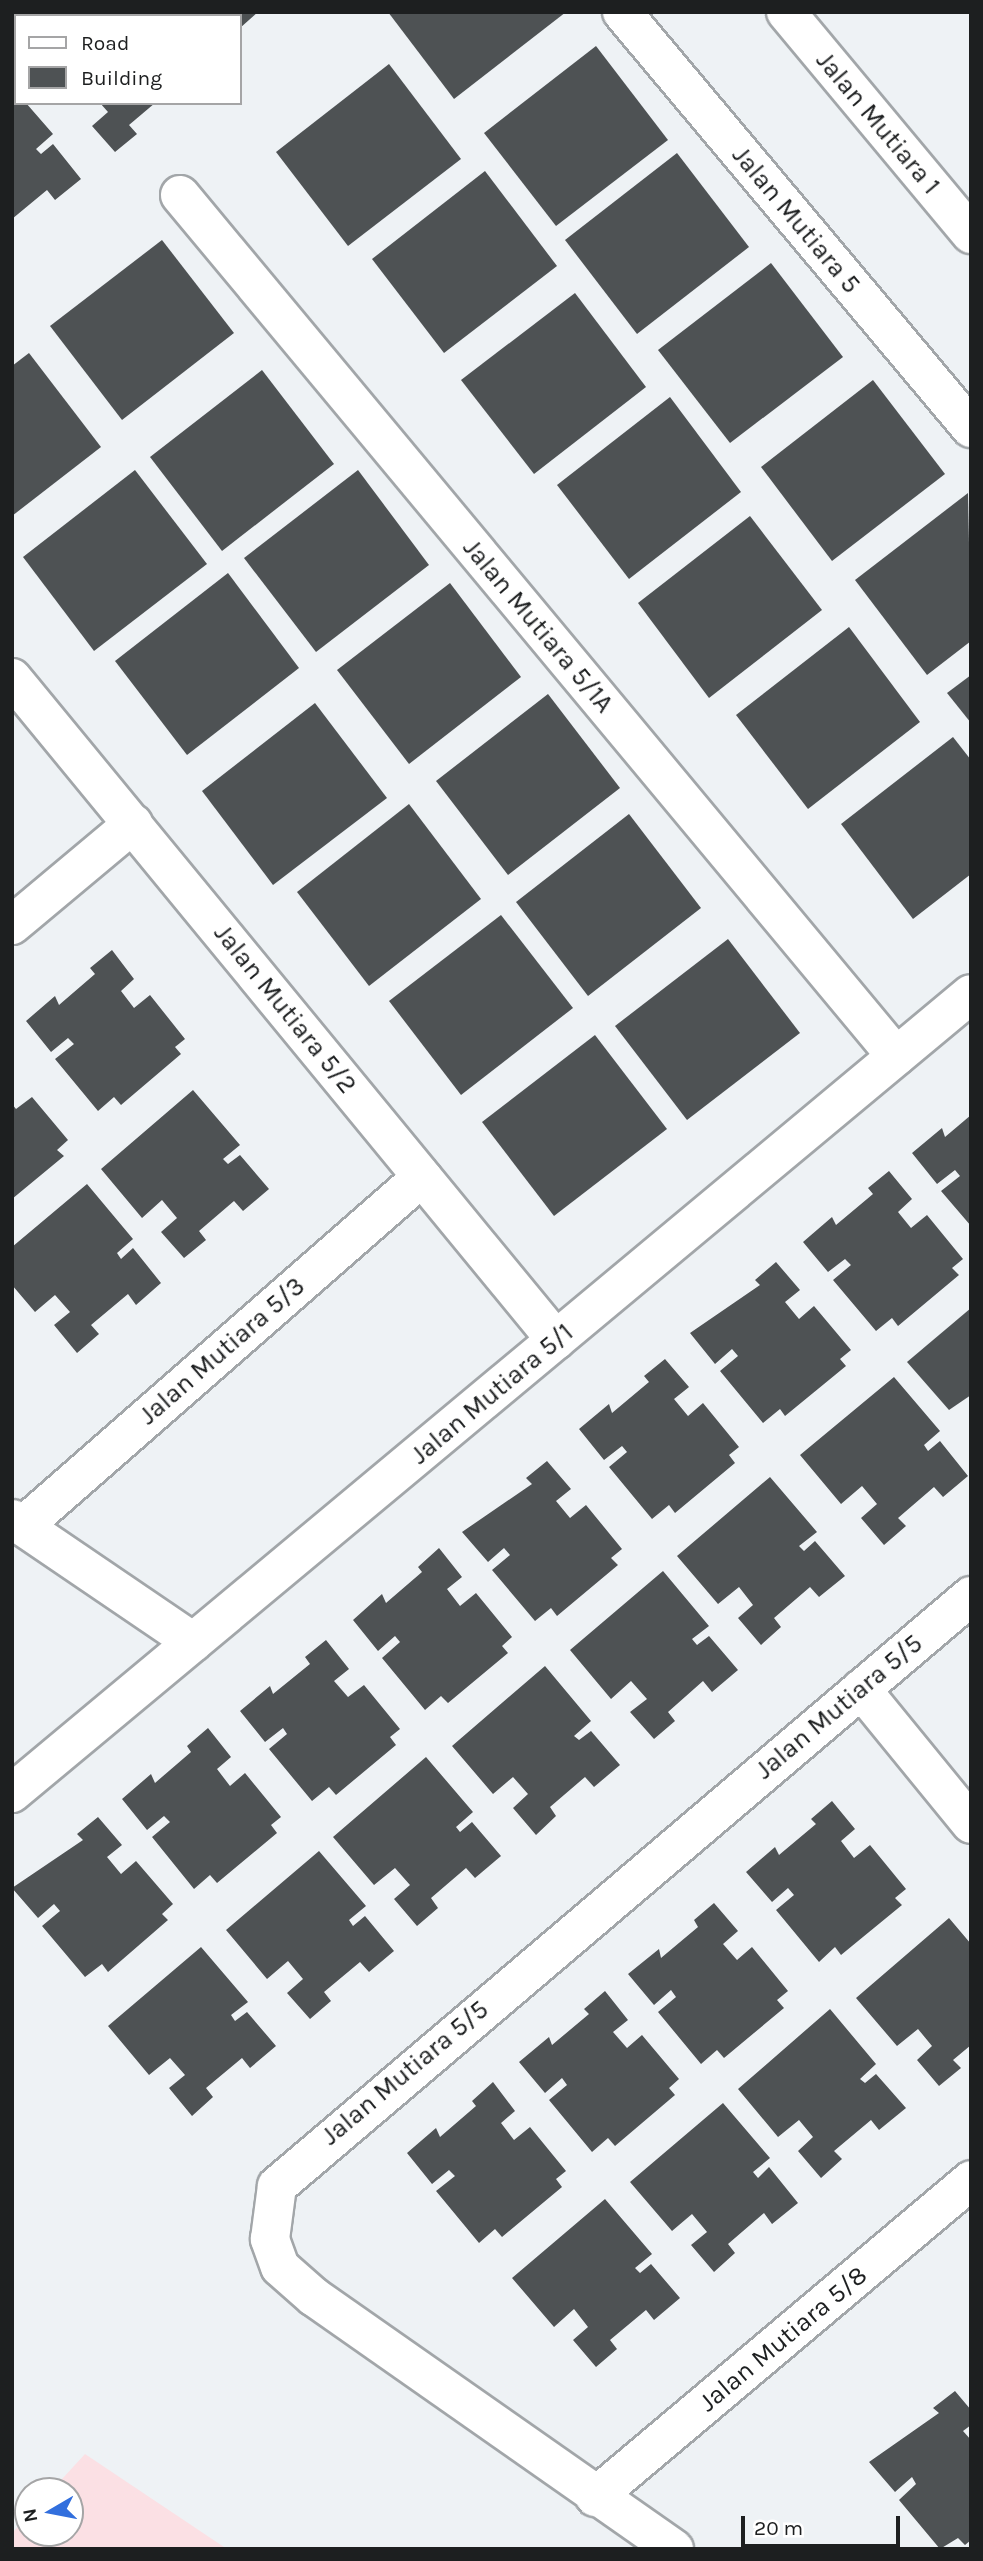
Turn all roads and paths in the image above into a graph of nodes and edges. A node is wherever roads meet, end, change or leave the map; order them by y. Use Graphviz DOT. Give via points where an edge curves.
graph roads {
  1 [pos="622,12"];
  2 [pos="786,12"];
  3 [pos="180,195"];
  4 [pos="971,234"];
  5 [pos="971,428"];
  6 [pos="12,678"];
  7 [pos="133,824"];
  8 [pos="12,925"];
  9 [pos="971,994"];
  10 [pos="896,1056"];
  11 [pos="422,1177"];
  12 [pos="556,1340"];
  13 [pos="17,1522"];
  14 [pos="971,1596"];
  15 [pos="193,1642"];
  16 [pos="861,1689"];
  17 [pos="12,1793"];
  18 [pos="971,1824"];
  19 [pos="971,2180"];
  20 [pos="595,2497"];
  21 [pos="674,2549"];
  1 -- 5 [label="street, Jalan Mutiara 5"];
  2 -- 4 [label="street, Jalan Mutiara 1"];
  3 -- 10 [label="street, Jalan Mutiara 5/1A"];
  6 -- 7 [label="street, Jalan Mutiara 5/2"];
  7 -- 8 [label="street"];
  7 -- 11 [label="street, Jalan Mutiara 5/2"];
  9 -- 10 [label="street, Jalan Mutiara 5/1"];
  10 -- 12 [label="street, Jalan Mutiara 5/1"];
  11 -- 12 [label="street, Jalan Mutiara 5/2"];
  11 -- 13 [label="street, Jalan Mutiara 5/3"];
  12 -- 15 [label="street, Jalan Mutiara 5/1"];
  13 -- 15 [label="street"];
  14 -- 16 [label="street, Jalan Mutiara 5/5"];
  15 -- 17 [label="street, Jalan Mutiara 5/1"];
  16 -- 18 [label="street"];
  16 -- 20 [label="street, Jalan Mutiara 5/5" via="277,2186 270,2239 280,2267 314,2297"];
  19 -- 20 [label="street, Jalan Mutiara 5/8"];
  20 -- 21 [label="street, Jalan Mutiara 5/5"];
}
